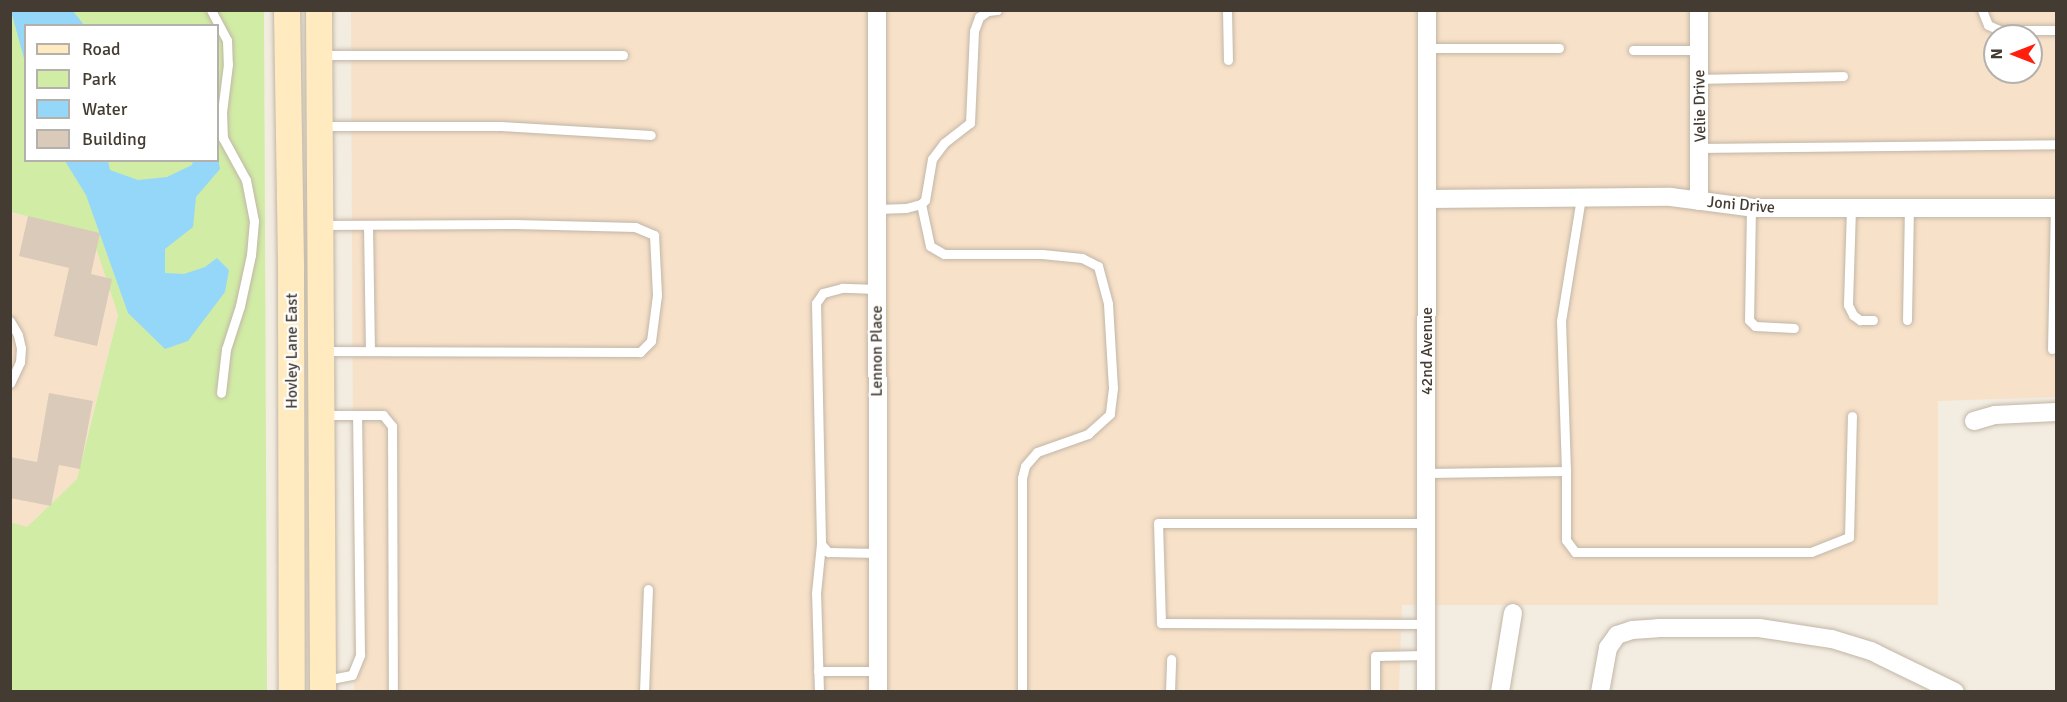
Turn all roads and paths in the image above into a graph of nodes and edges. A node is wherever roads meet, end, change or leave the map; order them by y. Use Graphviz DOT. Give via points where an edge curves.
graph roads {
  1 [pos="211,10"];
  2 [pos="287,10"];
  3 [pos="319,10"];
  4 [pos="877,10"];
  5 [pos="997,10"];
  6 [pos="1227,10"];
  7 [pos="1427,10"];
  8 [pos="1699,10"];
  9 [pos="1982,10"];
  10 [pos="218,24"];
  11 [pos="219,25"];
  12 [pos="2056,30"];
  13 [pos="1427,48"];
  14 [pos="1559,48"];
  15 [pos="1633,50"];
  16 [pos="1699,50"];
  17 [pos="320,55"];
  18 [pos="623,55"];
  19 [pos="1228,60"];
  20 [pos="1844,76"];
  21 [pos="1699,79"];
  22 [pos="220,112"];
  23 [pos="320,126"];
  24 [pos="651,135"];
  25 [pos="2056,144"];
  26 [pos="1701,148"];
  27 [pos="1581,198"];
  28 [pos="1427,199"];
  29 [pos="1699,201"];
  30 [pos="921,204"];
  31 [pos="1751,208"];
  32 [pos="1851,208"];
  33 [pos="1909,208"];
  34 [pos="2056,208"];
  35 [pos="877,209"];
  36 [pos="320,225"];
  37 [pos="368,225"];
  38 [pos="291,284"];
  39 [pos="877,290"];
  40 [pos="1873,320"];
  41 [pos="1907,320"];
  42 [pos="10,321"];
  43 [pos="1794,328"];
  44 [pos="2052,349"];
  45 [pos="321,351"];
  46 [pos="370,351"];
  47 [pos="10,383"];
  48 [pos="220,393"];
  49 [pos="2056,412"];
  50 [pos="321,415"];
  51 [pos="357,415"];
  52 [pos="1852,416"];
  53 [pos="1974,421"];
  54 [pos="1566,471"];
  55 [pos="1427,473"];
  56 [pos="1427,523"];
  57 [pos="821,544"];
  58 [pos="878,553"];
  59 [pos="648,589"];
  60 [pos="1513,613"];
  61 [pos="1426,624"];
  62 [pos="1426,655"];
  63 [pos="1171,660"];
  64 [pos="878,671"];
  65 [pos="818,672"];
  66 [pos="323,686"];
  67 [pos="292,692"];
  68 [pos="393,692"];
  69 [pos="644,692"];
  70 [pos="819,692"];
  71 [pos="878,692"];
  72 [pos="1022,692"];
  73 [pos="1170,692"];
  74 [pos="1375,692"];
  75 [pos="1426,692"];
  76 [pos="1500,692"];
  77 [pos="1600,692"];
  78 [pos="1955,692"];
  1 -- 10 [label="lane"];
  2 -- 38 [label="street, Hovley Lane East"];
  3 -- 17 [label="street, Hovley Lane East"];
  4 -- 35 [label="street, Lennon Place"];
  5 -- 30 [label="lane" via="979,17 974,31 970,123 944,143 932,159"];
  6 -- 19 [label="lane"];
  7 -- 13 [label="street, 42nd Avenue"];
  8 -- 16 [label="street, Velie Drive"];
  9 -- 12 [label="lane" via="1988,25 1998,30"];
  11 -- 22 [label="lane" via="227,40 228,64"];
  13 -- 14 [label="lane"];
  13 -- 28 [label="street, 42nd Avenue"];
  15 -- 16 [label="lane"];
  16 -- 21 [label="street, Velie Drive"];
  17 -- 18 [label="lane"];
  17 -- 23 [label="street, Hovley Lane East"];
  20 -- 21 [label="lane"];
  21 -- 26 [label="street, Velie Drive"];
  22 -- 48 [label="lane" via="223,138 246,180 254,220 251,255 226,349"];
  23 -- 24 [label="lane" via="501,126"];
  23 -- 36 [label="street, Hovley Lane East"];
  25 -- 26 [label="lane"];
  26 -- 29 [label="street, Velie Drive"];
  27 -- 28 [label="street, Joni Drive"];
  27 -- 29 [label="street, Joni Drive" via="1671,197"];
  27 -- 54 [label="lane" via="1561,321"];
  28 -- 55 [label="street, 42nd Avenue"];
  29 -- 31 [label="street, Joni Drive"];
  30 -- 35 [label="lane"];
  30 -- 72 [label="lane" via="930,246 944,254 1082,258 1098,266 1108,304 1113,388 1110,414 1088,434 1037,452 1025,466 1022,478"];
  31 -- 32 [label="street, Joni Drive"];
  31 -- 43 [label="lane" via="1749,320 1755,326"];
  32 -- 33 [label="street, Joni Drive"];
  32 -- 40 [label="lane" via="1848,305 1860,320"];
  33 -- 34 [label="street, Joni Drive"];
  33 -- 41 [label="lane"];
  34 -- 44 [label="lane"];
  35 -- 39 [label="street, Lennon Place"];
  36 -- 37 [label="lane"];
  36 -- 45 [label="street, Hovley Lane East"];
  37 -- 46 [label="lane"];
  37 -- 46 [label="lane" via="635,227 654,235 657,295 651,341 640,352"];
  38 -- 50 [label="street" via="307,399 310,409"];
  38 -- 67 [label="street, Hovley Lane East"];
  39 -- 57 [label="lane" via="842,288 824,293 816,303"];
  39 -- 58 [label="street, Lennon Place"];
  42 -- 47 [label="lane" via="21,348 20,362"];
  45 -- 46 [label="lane"];
  45 -- 50 [label="street, Hovley Lane East"];
  49 -- 53 [label="street" via="1995,415"];
  50 -- 51 [label="lane"];
  50 -- 66 [label="street, Hovley Lane East"];
  51 -- 66 [label="lane" via="360,655 352,675"];
  51 -- 68 [label="lane" via="383,415 392,426"];
  52 -- 54 [label="lane" via="1849,537 1811,552 1575,552 1566,540"];
  54 -- 55 [label="lane"];
  55 -- 56 [label="street, 42nd Avenue"];
  56 -- 61 [label="street, 42nd Avenue"];
  56 -- 61 [label="lane" via="1158,523 1161,622"];
  57 -- 58 [label="lane" via="828,552"];
  57 -- 65 [label="lane" via="816,593"];
  58 -- 64 [label="street, Lennon Place"];
  59 -- 69 [label="lane"];
  60 -- 76 [label="street"];
  61 -- 62 [label="street, 42nd Avenue"];
  62 -- 74 [label="lane" via="1375,656"];
  62 -- 75 [label="street, 42nd Avenue"];
  63 -- 73 [label="lane"];
  64 -- 65 [label="lane"];
  64 -- 71 [label="street, Lennon Place"];
  65 -- 70 [label="lane"];
  77 -- 78 [label="street" via="1608,648 1617,635 1658,628 1787,630 1832,639 1871,651"];
}
